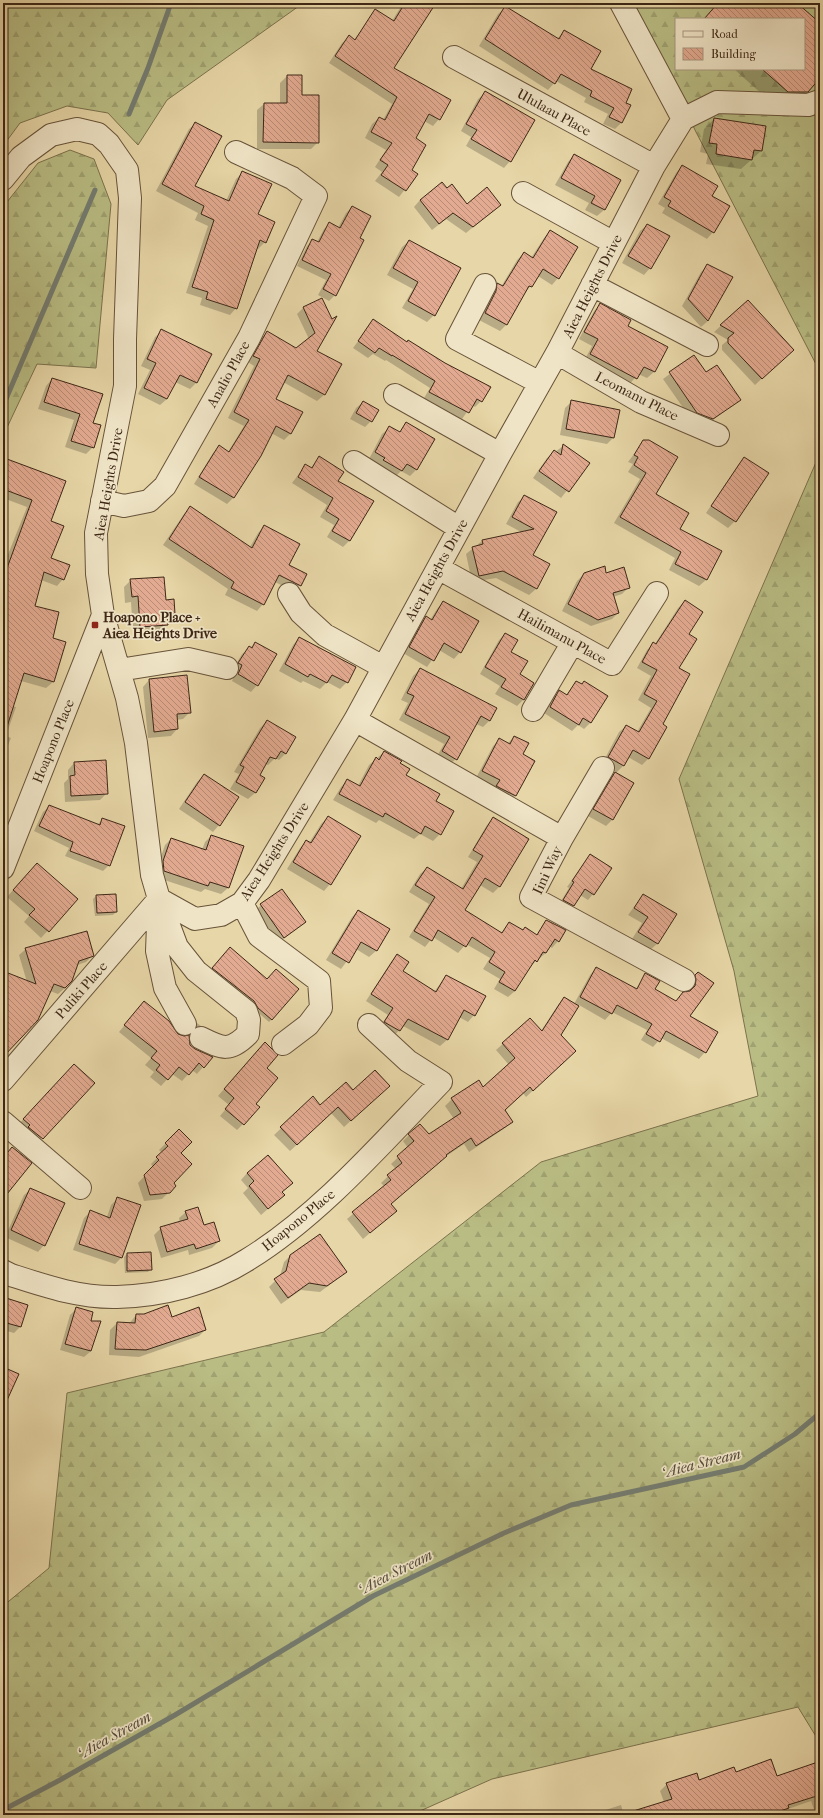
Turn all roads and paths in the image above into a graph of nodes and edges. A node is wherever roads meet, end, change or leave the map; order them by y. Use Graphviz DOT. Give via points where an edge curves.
graph roads {
  1 [pos="621,3"];
  2 [pos="454,57"];
  3 [pos="820,101"];
  4 [pos="683,119"];
  5 [pos="236,152"];
  6 [pos="654,166"];
  7 [pos="3,179"];
  8 [pos="522,193"];
  9 [pos="614,243"];
  10 [pos="485,285"];
  11 [pos="592,285"];
  12 [pos="707,345"];
  13 [pos="557,353"];
  14 [pos="540,383"];
  15 [pos="395,395"];
  16 [pos="718,436"];
  17 [pos="500,454"];
  18 [pos="354,462"];
  19 [pos="102,500"];
  20 [pos="459,528"];
  21 [pos="438,568"];
  22 [pos="657,593"];
  23 [pos="289,594"];
  24 [pos="103,615"];
  25 [pos="573,642"];
  26 [pos="383,667"];
  27 [pos="227,668"];
  28 [pos="119,670"];
  29 [pos="533,710"];
  30 [pos="355,720"];
  31 [pos="603,768"];
  32 [pos="562,838"];
  33 [pos="3,868"];
  34 [pos="159,899"];
  35 [pos="242,903"];
  36 [pos="684,980"];
  37 [pos="185,1024"];
  38 [pos="369,1025"];
  39 [pos="201,1038"];
  40 [pos="283,1044"];
  41 [pos="3,1080"];
  42 [pos="3,1122"];
  43 [pos="80,1188"];
  44 [pos="3,1271"];
  1 -- 4 [label="street"];
  2 -- 6 [label="street, Ululaau Place"];
  3 -- 4 [label="street" via="808,105 717,102"];
  4 -- 6 [label="street, Aiea Heights Drive"];
  5 -- 19 [label="street, Analio Place" via="292,178 316,196 249,338 165,486 149,501 124,506"];
  6 -- 9 [label="street, Aiea Heights Drive"];
  7 -- 19 [label="street, Aiea Heights Drive" via="21,157 51,135 77,130 98,134 109,144 127,170 130,198 125,386"];
  8 -- 9 [label="street"];
  9 -- 11 [label="street, Aiea Heights Drive"];
  10 -- 14 [label="street" via="457,339"];
  11 -- 12 [label="street"];
  11 -- 13 [label="street, Aiea Heights Drive"];
  13 -- 14 [label="street, Aiea Heights Drive"];
  13 -- 16 [label="street, Leomanu Place" via="641,402"];
  14 -- 17 [label="street, Aiea Heights Drive"];
  15 -- 17 [label="street"];
  17 -- 20 [label="street, Aiea Heights Drive"];
  18 -- 20 [label="street"];
  19 -- 24 [label="street, Aiea Heights Drive" via="96,533 97,574"];
  20 -- 21 [label="street, Aiea Heights Drive"];
  21 -- 25 [label="street, Hailimanu Place"];
  21 -- 26 [label="street, Aiea Heights Drive"];
  22 -- 25 [label="street, Hailimanu Place" via="612,664"];
  23 -- 26 [label="street" via="301,613 325,635"];
  24 -- 28 [label="street, Aiea Heights Drive"];
  24 -- 33 [label="street, Hoapono Place"];
  25 -- 29 [label="street"];
  26 -- 30 [label="street, Aiea Heights Drive"];
  27 -- 28 [label="street" via="188,659"];
  28 -- 34 [label="street, Aiea Heights Drive" via="136,743 152,875"];
  30 -- 32 [label="street, Iini Way"];
  30 -- 35 [label="street, Aiea Heights Drive" via="259,880"];
  31 -- 32 [label="street"];
  32 -- 36 [label="street, Iini Way" via="531,897"];
  34 -- 35 [label="street, Aiea Heights Drive" via="195,919 222,916"];
  34 -- 37 [label="street" via="157,951 165,988"];
  34 -- 39 [label="street" via="177,947 196,971 246,1011 249,1020 248,1034 240,1043 230,1048 218,1047"];
  34 -- 41 [label="street, Puliki Place"];
  35 -- 40 [label="street" via="259,936 319,981 321,1008 308,1025"];
  38 -- 44 [label="street, Hoapono Place" via="408,1061 441,1082 340,1186 278,1240 246,1261 206,1280 162,1293 116,1298 65,1292"];
  42 -- 43 [label="street"];
}
